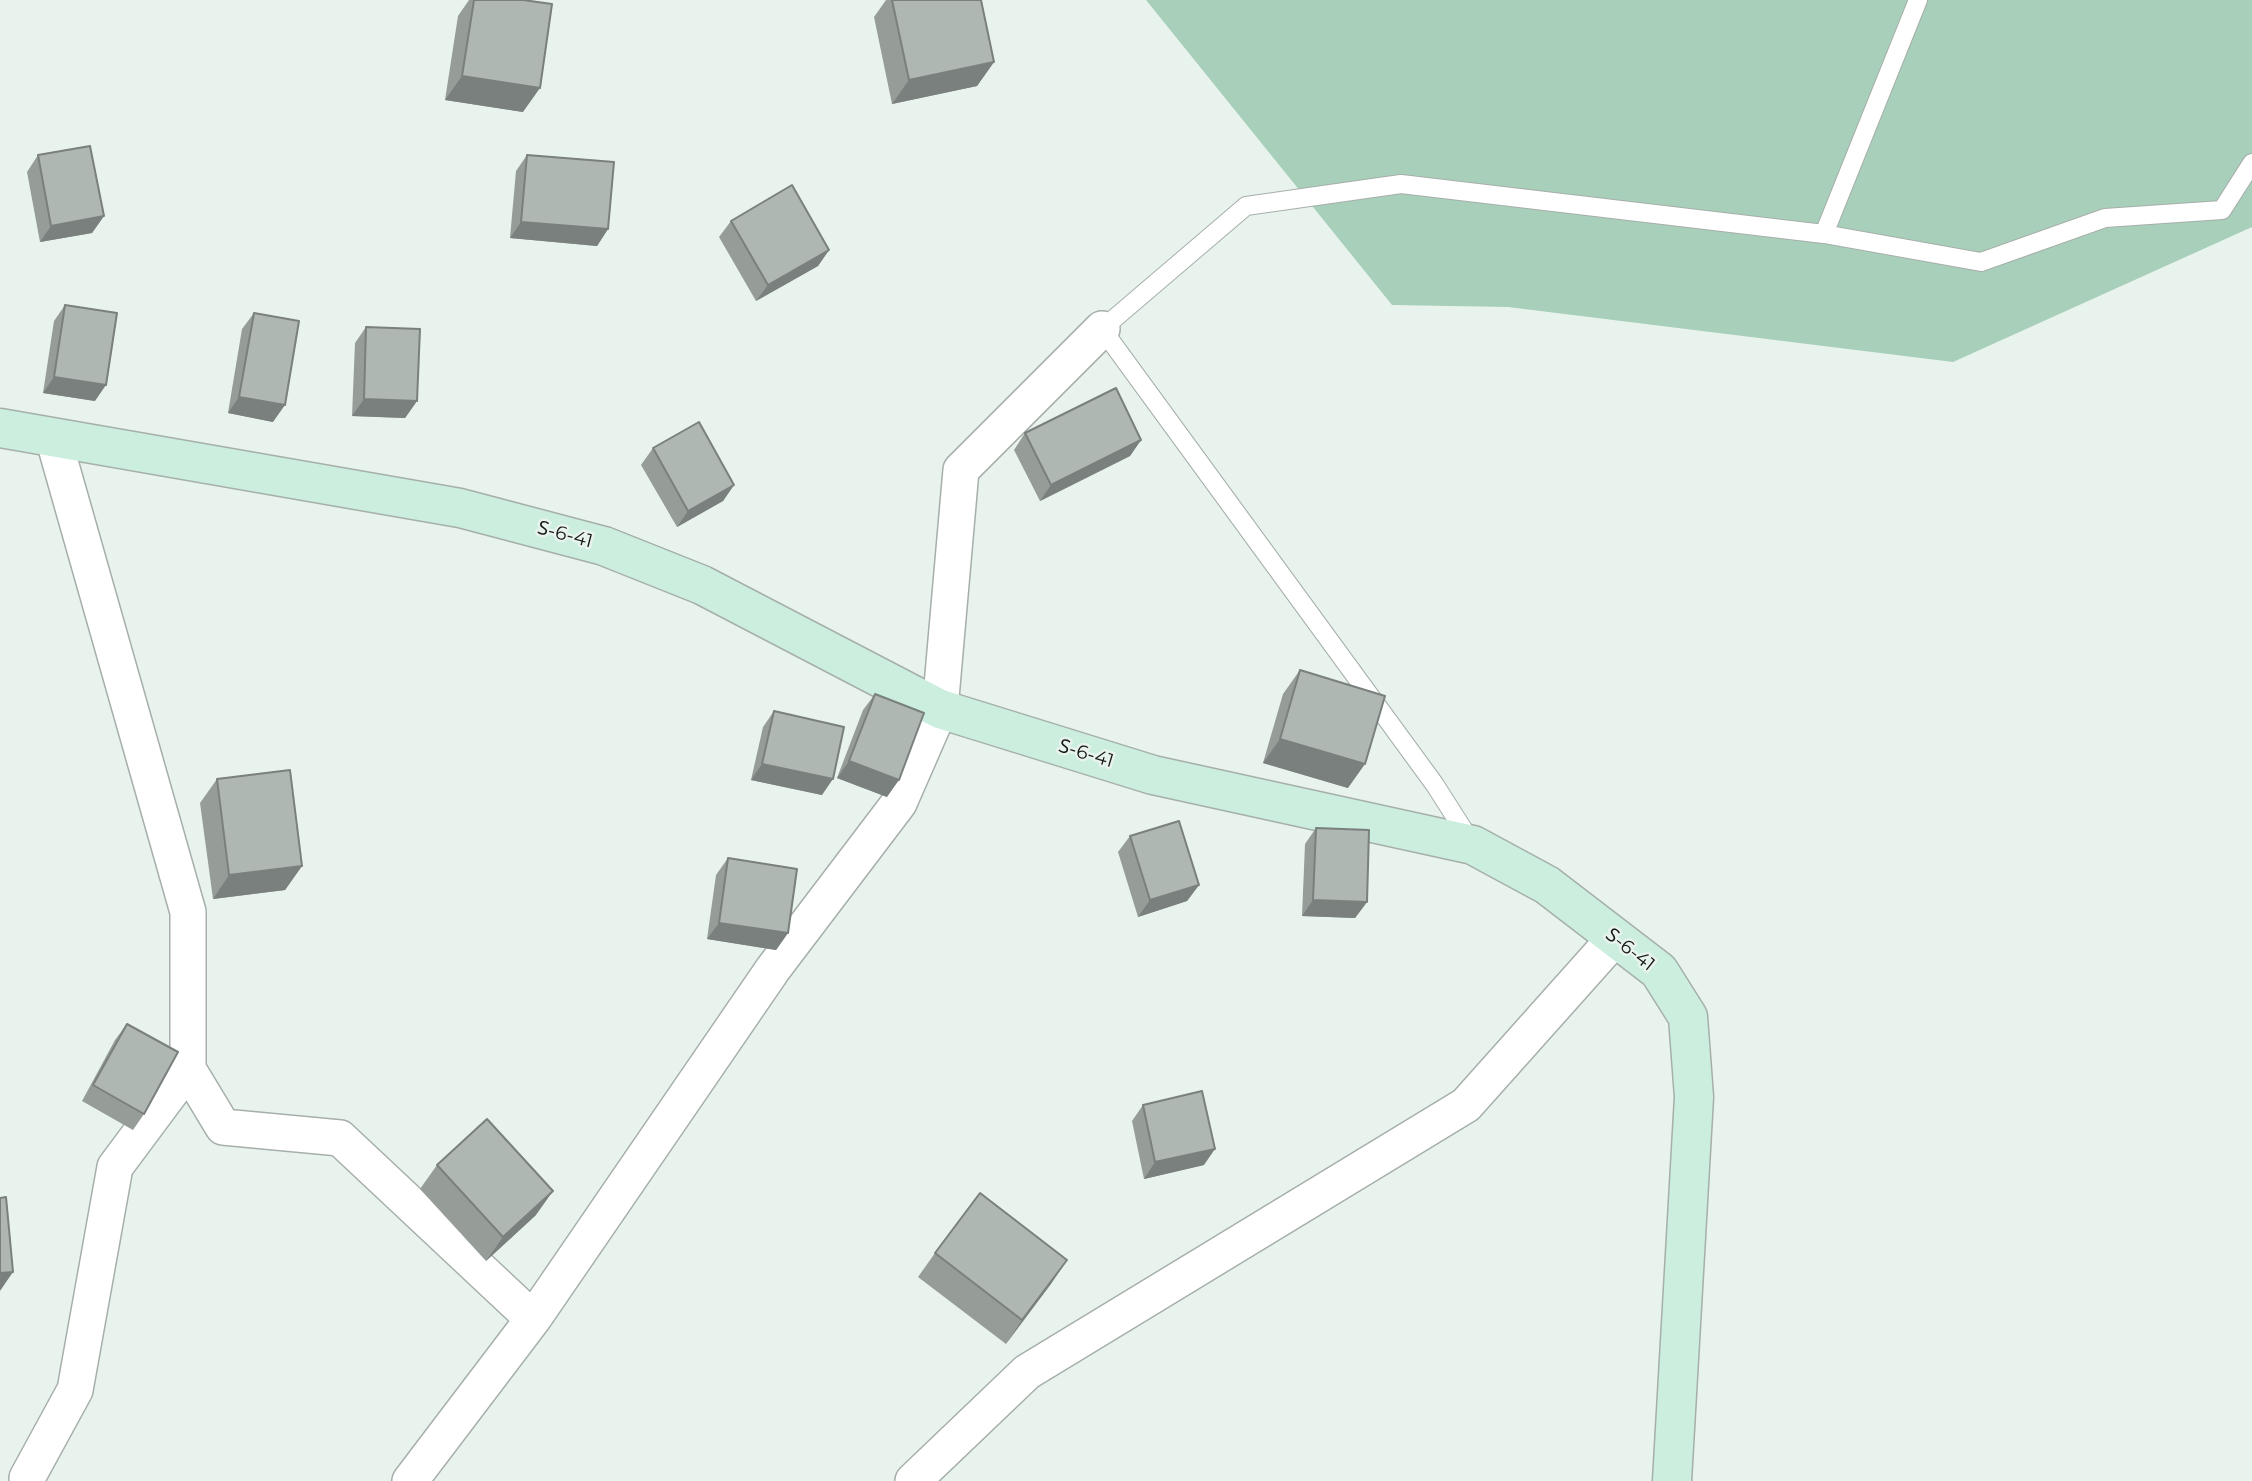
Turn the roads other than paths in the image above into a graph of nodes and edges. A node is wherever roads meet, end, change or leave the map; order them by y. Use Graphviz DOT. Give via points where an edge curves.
graph roads {
  1 [pos="1918,0"];
  2 [pos="2252,163"];
  3 [pos="1824,234"];
  4 [pos="1102,329"];
  5 [pos="0,428"];
  6 [pos="52,437"];
  7 [pos="940,709"];
  8 [pos="1473,845"];
  9 [pos="1615,938"];
  10 [pos="188,1069"];
  11 [pos="533,1319"];
  12 [pos="27,1478"];
  13 [pos="410,1481"];
  14 [pos="913,1481"];
  15 [pos="1672,1481"];
  1 -- 3 [label="lane"];
  2 -- 3 [label="lane" via="2222,210 2105,218 1981,262"];
  3 -- 4 [label="lane" via="1401,184 1246,206"];
  4 -- 7 [label="street" via="961,470"];
  4 -- 8 [label="lane" via="1435,785"];
  5 -- 6 [label="main road, Տ-6-41 / Տ-6-41"];
  6 -- 7 [label="main road, Տ-6-41 / Տ-6-41" via="460,508 604,546 702,585"];
  6 -- 10 [label="street" via="188,912"];
  7 -- 8 [label="main road, Տ-6-41 / Տ-6-41" via="1153,775"];
  7 -- 11 [label="street" via="899,803 773,969"];
  8 -- 9 [label="main road, Տ-6-41 / Տ-6-41" via="1547,886"];
  9 -- 14 [label="street" via="1466,1105 1027,1373"];
  9 -- 15 [label="main road, Տ-6-41 / Տ-6-41" via="1658,971 1688,1017 1694,1097"];
  10 -- 11 [label="street" via="223,1127 340,1138"];
  10 -- 12 [label="street" via="115,1167 75,1390"];
  11 -- 13 [label="street"];
}
